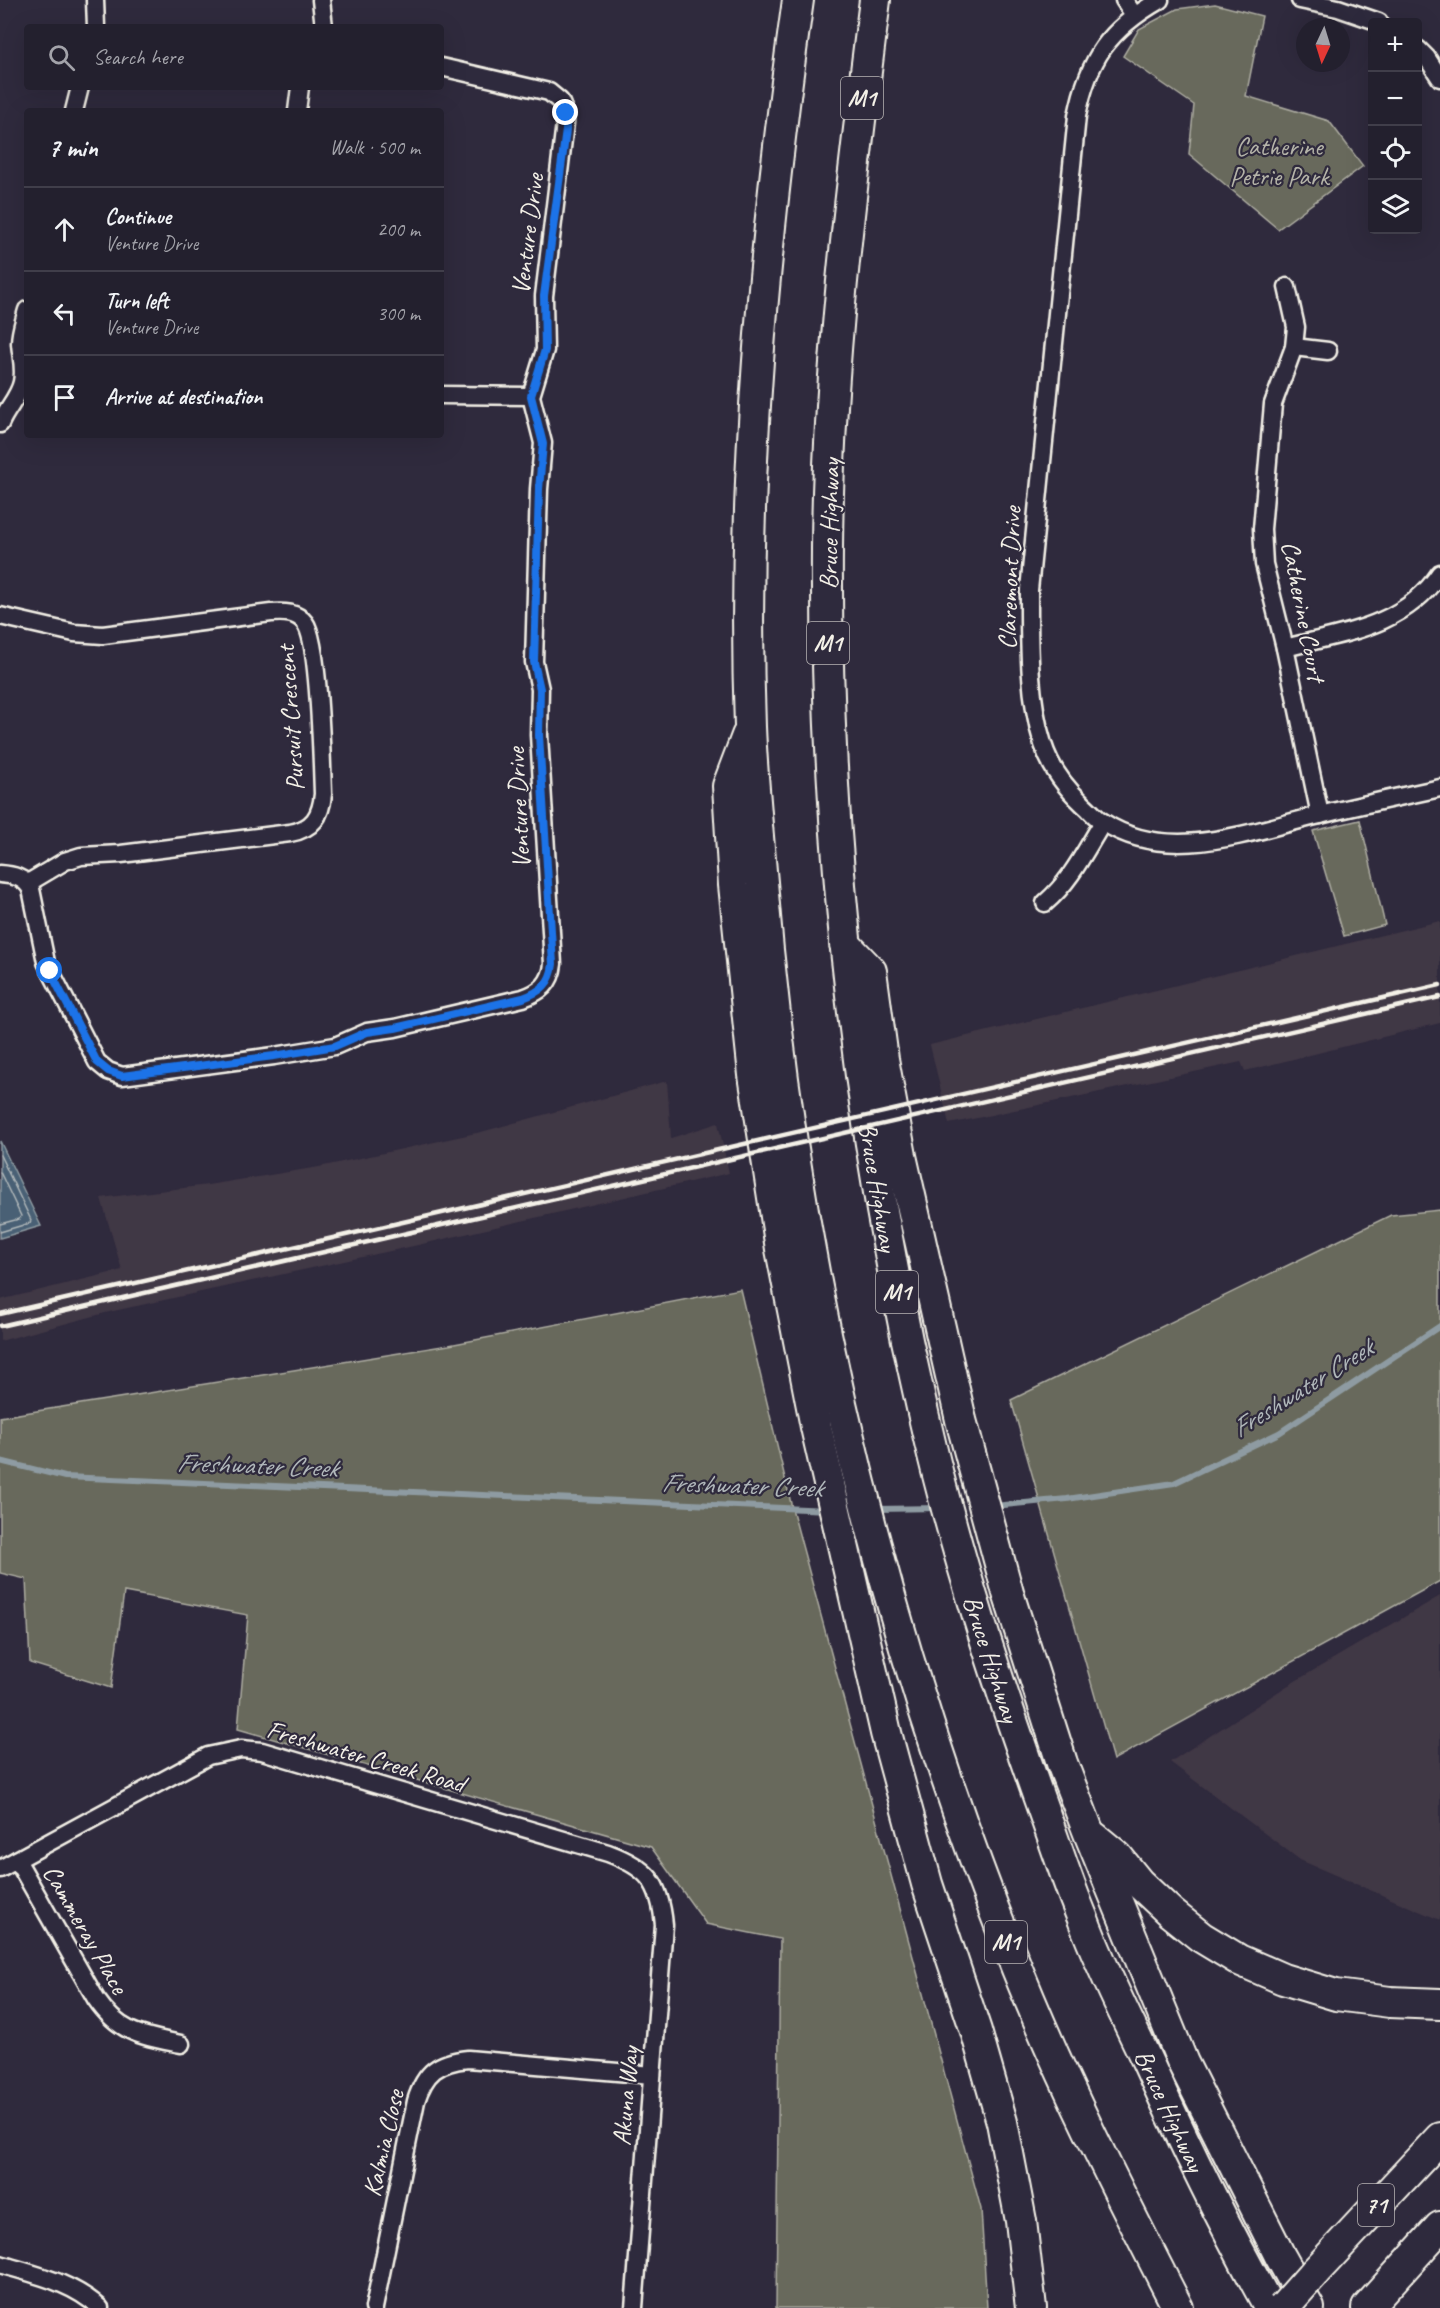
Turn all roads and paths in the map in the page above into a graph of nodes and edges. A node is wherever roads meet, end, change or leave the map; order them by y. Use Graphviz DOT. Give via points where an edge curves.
graph roads {
  1 [pos="95,0"];
  2 [pos="321,0"];
  3 [pos="798,0"];
  4 [pos="875,0"];
  5 [pos="1124,0"];
  6 [pos="1160,0"];
  7 [pos="1300,0"];
  8 [pos="1134,15"];
  9 [pos="1368,18"];
  10 [pos="96,24"];
  11 [pos="324,24"];
  12 [pos="1422,53"];
  13 [pos="444,68"];
  14 [pos="1440,78"];
  15 [pos="79,90"];
  16 [pos="300,90"];
  17 [pos="75,108"];
  18 [pos="297,108"];
  19 [pos="1287,287"];
  20 [pos="24,324"];
  21 [pos="1294,346"];
  22 [pos="1328,351"];
  23 [pos="24,370"];
  24 [pos="24,383"];
  25 [pos="444,394"];
  26 [pos="531,396"];
  27 [pos="0,424"];
  28 [pos="1440,573"];
  29 [pos="0,616"];
  30 [pos="1285,648"];
  31 [pos="750,728"];
  32 [pos="1440,788"];
  33 [pos="1320,815"];
  34 [pos="1103,822"];
  35 [pos="0,874"];
  36 [pos="28,883"];
  37 [pos="1045,903"];
  38 [pos="845,944"];
  39 [pos="1089,1833"];
  40 [pos="17,1860"];
  41 [pos="0,1869"];
  42 [pos="657,1889"];
  43 [pos="1440,2004"];
  44 [pos="182,2044"];
  45 [pos="652,2075"];
  46 [pos="1440,2138"];
  47 [pos="1440,2227"];
  48 [pos="0,2265"];
  49 [pos="100,2308"];
  50 [pos="374,2308"];
  51 [pos="634,2308"];
  52 [pos="1031,2308"];
  53 [pos="1178,2308"];
  54 [pos="1270,2308"];
  55 [pos="1283,2308"];
  56 [pos="1310,2308"];
  57 [pos="1367,2308"];
  1 -- 10 [label="street"];
  2 -- 11 [label="street"];
  3 -- 31 [label="highway, M1" via="769,224 755,406 749,556"];
  4 -- 38 [label="highway, Bruce Highway / M1" via="850,197 827,544 829,697"];
  5 -- 8 [label="street"];
  6 -- 8 [label="street, Claremont Drive"];
  7 -- 9 [label="street"];
  8 -- 34 [label="street, Claremont Drive" via="1108,40 1082,87 1029,590 1036,722 1044,747 1070,792"];
  12 -- 14 [label="street"];
  13 -- 26 [label="street, Venture Drive" via="549,92 564,108 567,122 544,296 545,350"];
  15 -- 17 [label="street"];
  16 -- 18 [label="street"];
  19 -- 21 [label="street, Catherine Court" via="1296,327"];
  20 -- 23 [label="street"];
  21 -- 22 [label="street"];
  21 -- 30 [label="street, Catherine Court" via="1273,404 1262,529 1264,564"];
  24 -- 27 [label="street"];
  25 -- 26 [label="street"];
  26 -- 36 [label="street, Venture Drive" via="543,444 534,662 540,689 539,735 553,964 541,990 523,998 367,1032 335,1046 122,1076 97,1062 50,971"];
  28 -- 30 [label="street" via="1409,606 1390,619"];
  29 -- 36 [label="street, Pursuit Crescent" via="74,633 103,635 291,613 303,620 313,641 323,794 321,811 314,823 290,833 73,858"];
  30 -- 33 [label="street, Catherine Court"];
  31 -- 52 [label="highway" via="728,786 734,885 756,1086 781,1249 816,1427 886,1733 944,1938 1002,2122 1021,2221"];
  31 -- 53 [label="highway, M1" via="776,1035 812,1265 879,1559 956,1805 1011,1953 1065,2082"];
  32 -- 33 [label="street, Claremont Drive"];
  33 -- 34 [label="street, Claremont Drive" via="1233,837 1166,843 1136,838"];
  34 -- 37 [label="street" via="1069,879"];
  35 -- 36 [label="street"];
  38 -- 39 [label="highway" via="871,971 901,1156 961,1420 1036,1684"];
  38 -- 54 [label="highway, Bruce Highway / M1" via="865,1111 893,1275 925,1422 960,1554 1022,1751 1083,1922 1195,2165"];
  39 -- 43 [label="highway" via="1117,1856 1171,1913 1239,1960 1336,1995"];
  39 -- 56 [label="highway" via="1183,2063"];
  40 -- 41 [label="street, Freshwater Creek Road"];
  40 -- 42 [label="street, Freshwater Creek Road" via="208,1756 241,1749 262,1751 608,1852 646,1873"];
  40 -- 44 [label="street, Cammeray Place" via="109,2017 144,2036"];
  42 -- 45 [label="street, Akuna Way" via="664,1925"];
  45 -- 50 [label="street, Kalmia Close" via="468,2059 440,2065 428,2076 416,2101"];
  45 -- 51 [label="street, Akuna Way"];
  46 -- 55 [label="highway, 71, bridge"];
  47 -- 57 [label="highway, 71"];
  48 -- 49 [label="street" via="69,2285"];
}
